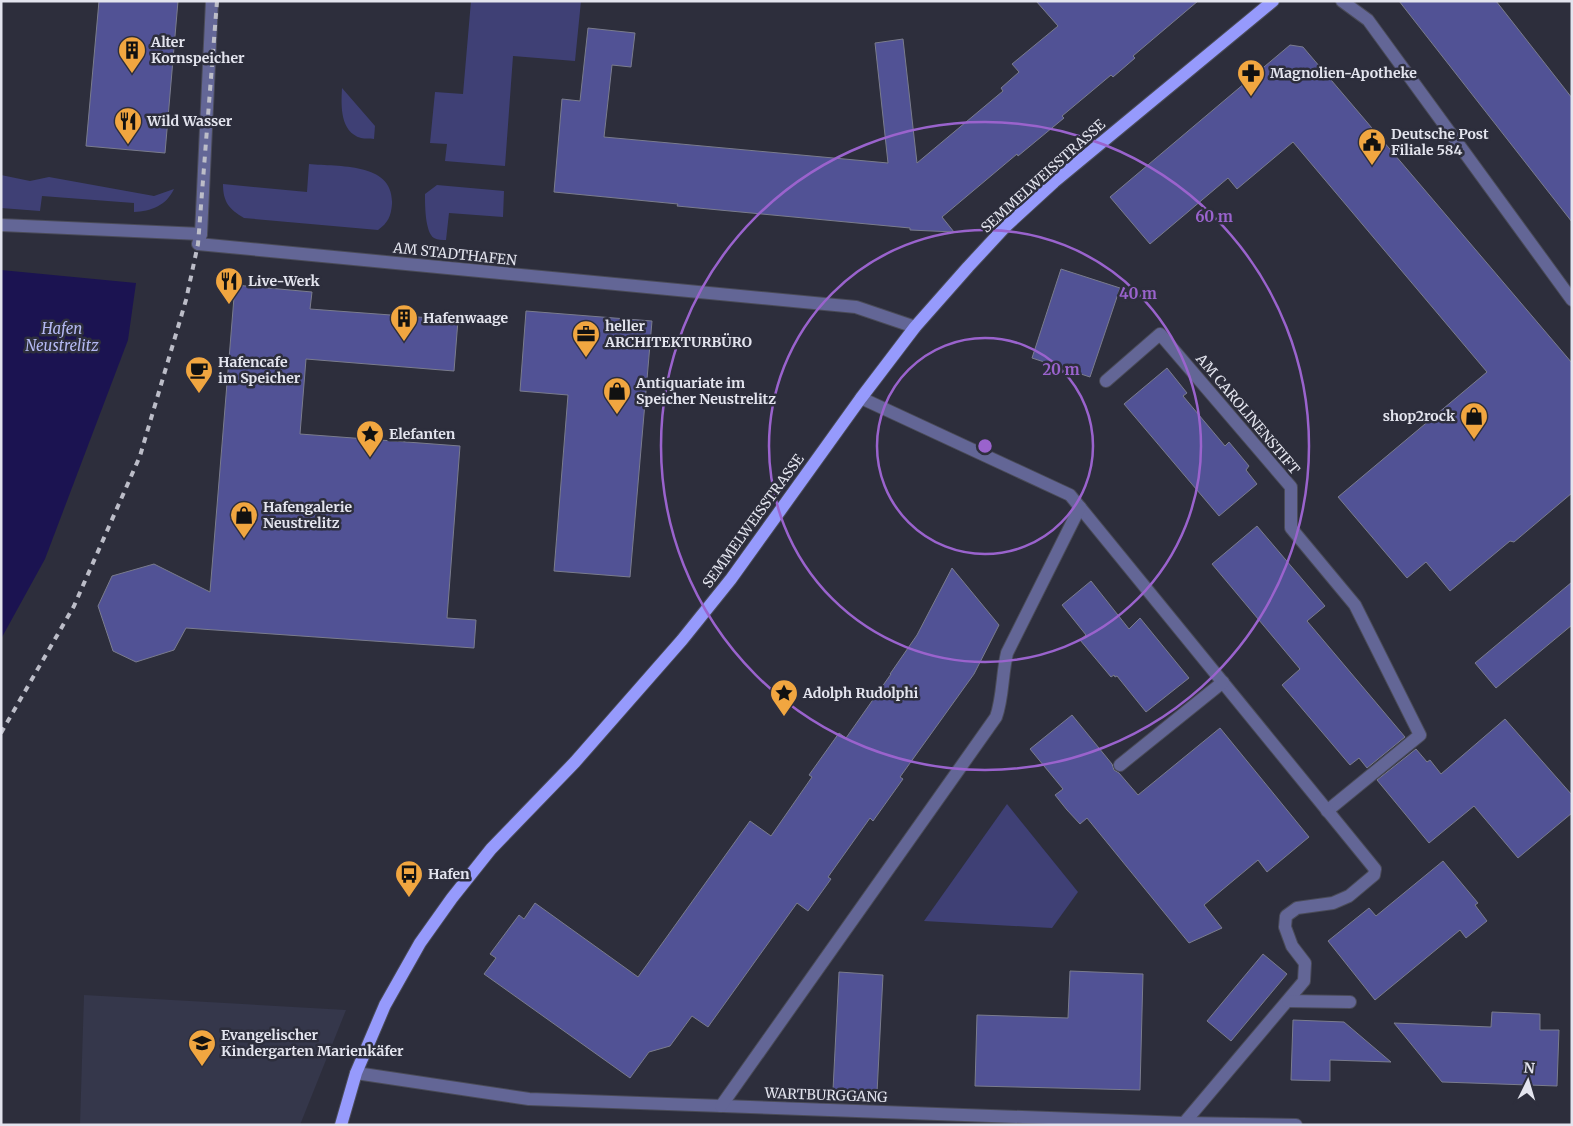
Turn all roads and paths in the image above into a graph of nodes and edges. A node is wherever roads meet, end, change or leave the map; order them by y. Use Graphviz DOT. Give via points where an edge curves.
graph roads {
  1 [pos="212,1"];
  2 [pos="1273,1"];
  3 [pos="1342,1"];
  4 [pos="1,225"];
  5 [pos="201,234"];
  6 [pos="1572,300"];
  7 [pos="916,326"];
  8 [pos="1106,381"];
  9 [pos="861,398"];
  10 [pos="1080,507"];
  11 [pos="1223,682"];
  12 [pos="1120,764"];
  13 [pos="1327,811"];
  14 [pos="1288,1001"];
  15 [pos="1350,1002"];
  16 [pos="356,1073"];
  17 [pos="720,1106"];
  18 [pos="1184,1123"];
  19 [pos="341,1125"];
  20 [pos="1296,1125"];
  1 -- 5 [label="street"];
  2 -- 7 [label="main road, SEMMELWEISSTRASSE" via="1006,226"];
  3 -- 6 [label="street" via="1368,20"];
  4 -- 5 [label="street"];
  5 -- 7 [label="street, AM STADTHAFEN" via="198,244 856,308"];
  7 -- 9 [label="main road, SEMMELWEISSTRASSE"];
  8 -- 13 [label="street, AM CAROLINENSTIFT" via="1160,334 1290,487 1291,528 1355,605 1420,735"];
  9 -- 10 [label="street" via="1070,495"];
  9 -- 16 [label="main road, SEMMELWEISSTRASSE" via="731,579 682,640 575,762 491,849 452,898 420,943 385,1005"];
  10 -- 11 [label="street"];
  10 -- 17 [label="street" via="1007,653 996,717"];
  11 -- 12 [label="street"];
  11 -- 13 [label="street"];
  13 -- 14 [label="street" via="1375,872 1349,896 1333,903 1297,908 1286,916 1285,927 1292,946 1304,963 1304,981"];
  14 -- 15 [label="street"];
  14 -- 18 [label="street"];
  16 -- 17 [label="street, WARTBURGGANG" via="530,1099"];
  16 -- 19 [label="main road, SEMMELWEISSTRASSE"];
  17 -- 18 [label="street, WARTBURGGANG"];
  18 -- 20 [label="street, WARTBURGGANG"];
}
